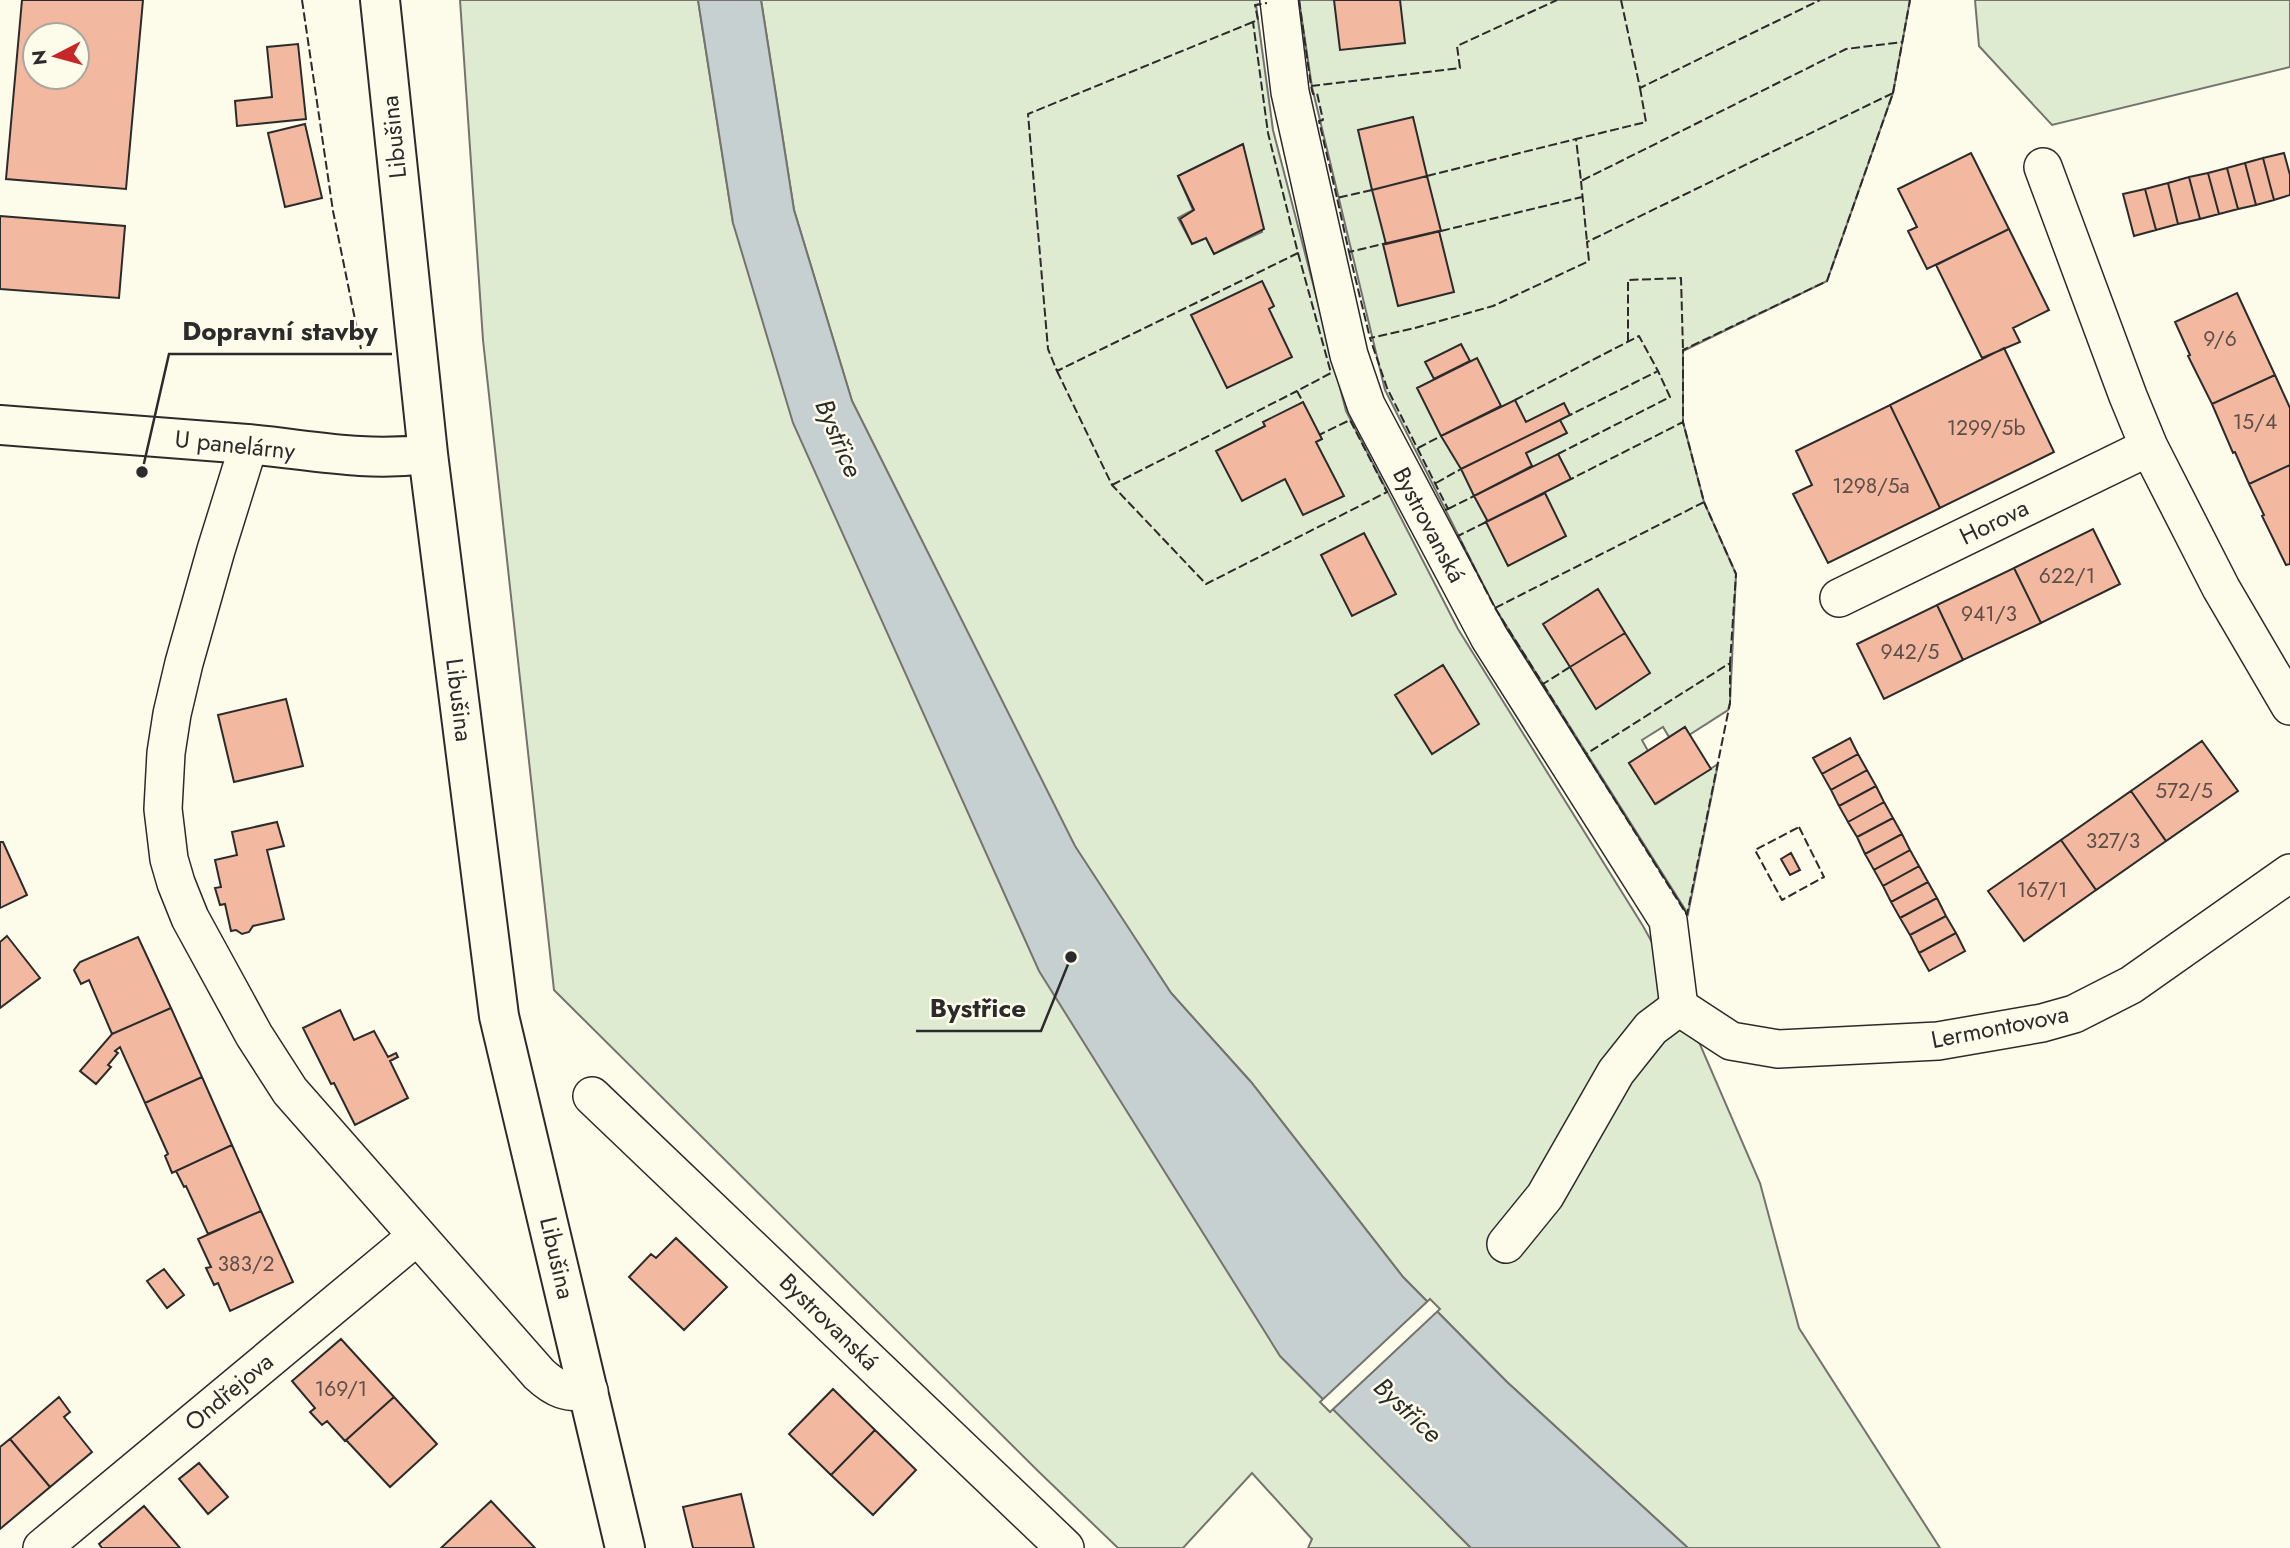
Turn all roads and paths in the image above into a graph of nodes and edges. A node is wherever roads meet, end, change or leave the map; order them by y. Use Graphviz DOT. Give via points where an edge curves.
graph roads {
  1 [pos="380,0"];
  2 [pos="1279,0"];
  3 [pos="2043,167"];
  4 [pos="0,425"];
  5 [pos="249,444"];
  6 [pos="2149,447"];
  7 [pos="428,454"];
  8 [pos="1839,598"];
  9 [pos="2290,706"];
  10 [pos="2290,873"];
  11 [pos="1679,1007"];
  12 [pos="592,1096"];
  13 [pos="417,1236"];
  14 [pos="1506,1244"];
  15 [pos="589,1391"];
  16 [pos="42,1548"];
  17 [pos="625,1548"];
  18 [pos="1065,1548"];
  1 -- 7 [label="street, Libušina"];
  2 -- 11 [label="street, Bystrovanská" via="1290,92 1349,355 1366,405 1489,637 1668,920"];
  3 -- 6 [label="street"];
  4 -- 5 [label="street, U panelárny"];
  5 -- 7 [label="street, U panelárny" via="349,457"];
  5 -- 13 [label="street" via="173,714 163,782 169,859 190,918 290,1091"];
  6 -- 8 [label="street, Horova"];
  6 -- 9 [label="street" via="2221,588"];
  7 -- 15 [label="street, Libušina" via="499,1016"];
  10 -- 11 [label="street, Lermontovova" via="2132,985 2074,1014 2042,1023 1938,1041 1778,1049 1731,1041"];
  11 -- 14 [label="street" via="1651,1028 1616,1072 1545,1196"];
  12 -- 18 [label="street, Bystrovanská"];
  13 -- 15 [label="street" via="552,1386 565,1392"];
  13 -- 16 [label="street, Ondřejova"];
  15 -- 17 [label="street, Libušina"];
}
